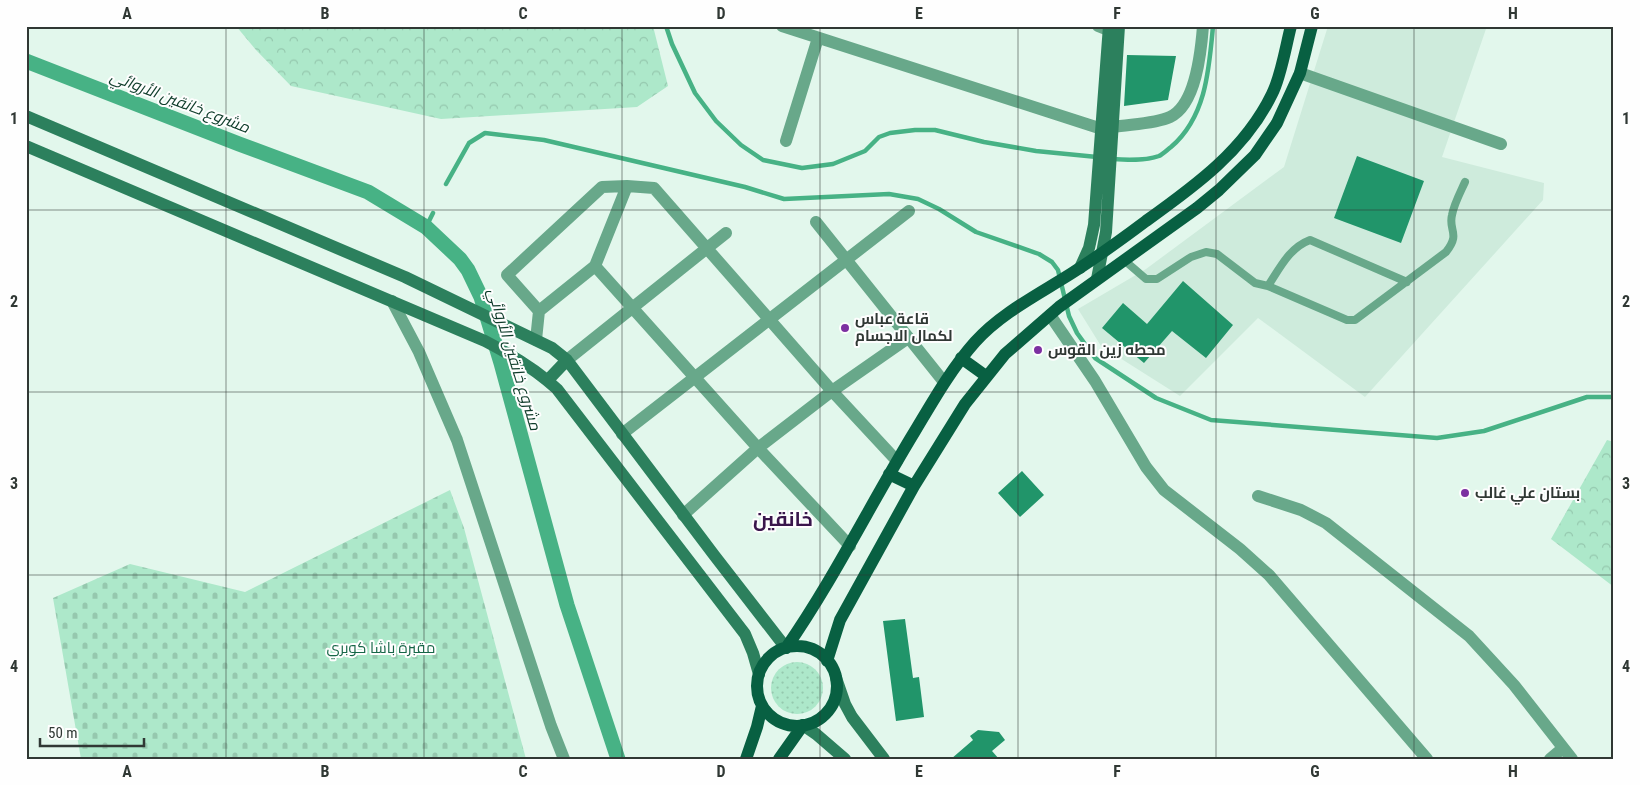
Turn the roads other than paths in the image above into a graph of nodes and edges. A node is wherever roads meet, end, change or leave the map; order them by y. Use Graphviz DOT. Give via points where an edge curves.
graph roads {
  1 [pos="782,26"];
  2 [pos="1203,26"];
  3 [pos="1291,26"];
  4 [pos="1312,26"];
  5 [pos="1109,27"];
  6 [pos="798,29"];
  7 [pos="818,38"];
  8 [pos="1300,73"];
  9 [pos="26,116"];
  10 [pos="1107,132"];
  11 [pos="786,141"];
  12 [pos="1501,144"];
  13 [pos="26,146"];
  14 [pos="1465,182"];
  15 [pos="1104,184"];
  16 [pos="627,186"];
  17 [pos="909,211"];
  18 [pos="816,222"];
  19 [pos="726,233"];
  20 [pos="707,247"];
  21 [pos="1102,254"];
  22 [pos="1124,260"];
  23 [pos="846,261"];
  24 [pos="595,266"];
  25 [pos="1076,270"];
  26 [pos="1097,279"];
  27 [pos="1407,282"];
  28 [pos="1268,286"];
  29 [pos="392,301"];
  30 [pos="632,308"];
  31 [pos="540,311"];
  32 [pos="1054,311"];
  33 [pos="770,319"];
  34 [pos="908,338"];
  35 [pos="536,340"];
  36 [pos="961,358"];
  37 [pos="567,360"];
  38 [pos="986,376"];
  39 [pos="694,378"];
  40 [pos="548,380"];
  41 [pos="944,382"];
  42 [pos="832,391"];
  43 [pos="622,434"];
  44 [pos="758,448"];
  45 [pos="897,461"];
  46 [pos="889,474"];
  47 [pos="914,486"];
  48 [pos="1258,496"];
  49 [pos="684,515"];
  50 [pos="850,546"];
  51 [pos="786,648"];
  52 [pos="827,660"];
  53 [pos="758,674"];
  54 [pos="836,678"];
  55 [pos="762,706"];
  56 [pos="803,725"];
  57 [pos="1563,748"];
  58 [pos="564,759"];
  59 [pos="746,759"];
  60 [pos="779,759"];
  61 [pos="845,759"];
  62 [pos="884,759"];
  63 [pos="1427,759"];
  64 [pos="1550,759"];
  65 [pos="1572,759"];
  1 -- 6 [label="street"];
  2 -- 10 [label="street" via="1196,75 1179,111 1165,119"];
  3 -- 21 [label="main road" via="1274,92 1246,137 1200,181"];
  4 -- 8 [label="main road"];
  5 -- 10 [label="main road"];
  6 -- 7 [label="street"];
  7 -- 10 [label="street"];
  7 -- 11 [label="street"];
  8 -- 12 [label="street"];
  8 -- 22 [label="main road" via="1277,123 1255,155 1197,208"];
  9 -- 35 [label="main road" via="387,269"];
  10 -- 15 [label="main road"];
  13 -- 29 [label="main road"];
  14 -- 27 [label="lane" via="1451,217 1453,244"];
  15 -- 21 [label="main road" via="1106,232"];
  15 -- 25 [label="main road" via="1092,236"];
  16 -- 20 [label="street" via="654,188"];
  16 -- 24 [label="street"];
  16 -- 31 [label="street" via="602,187 507,275"];
  17 -- 23 [label="street"];
  18 -- 23 [label="street"];
  19 -- 20 [label="street"];
  20 -- 30 [label="street"];
  20 -- 33 [label="street"];
  21 -- 25 [label="main road"];
  21 -- 26 [label="main road"];
  22 -- 26 [label="main road"];
  22 -- 28 [label="lane" via="1146,279 1157,279 1191,257 1206,252 1217,254 1255,283"];
  23 -- 33 [label="street"];
  23 -- 34 [label="street"];
  24 -- 30 [label="street"];
  24 -- 31 [label="street"];
  25 -- 36 [label="main road" via="1014,309 976,340"];
  26 -- 32 [label="main road"];
  27 -- 28 [label="lane" via="1355,320 1347,320"];
  27 -- 28 [label="lane" via="1310,240 1291,251"];
  29 -- 40 [label="main road" via="503,350"];
  29 -- 58 [label="street" via="420,352 458,440"];
  30 -- 37 [label="street"];
  30 -- 39 [label="street"];
  31 -- 35 [label="street"];
  32 -- 38 [label="main road"];
  32 -- 63 [label="street" via="1146,467 1164,490 1270,576"];
  33 -- 39 [label="street"];
  33 -- 42 [label="street"];
  34 -- 41 [label="street"];
  34 -- 42 [label="street"];
  35 -- 37 [label="main road"];
  36 -- 38 [label="main road"];
  36 -- 41 [label="main road"];
  37 -- 40 [label="main road"];
  37 -- 43 [label="main road"];
  38 -- 47 [label="main road"];
  39 -- 43 [label="street"];
  39 -- 44 [label="street"];
  40 -- 53 [label="main road" via="745,634"];
  41 -- 45 [label="main road"];
  42 -- 44 [label="street"];
  42 -- 45 [label="street"];
  43 -- 49 [label="main road"];
  44 -- 49 [label="street"];
  44 -- 50 [label="street"];
  45 -- 46 [label="main road"];
  46 -- 47 [label="main road"];
  46 -- 50 [label="main road"];
  47 -- 52 [label="main road" via="840,620"];
  48 -- 57 [label="street" via="1301,510 1326,523 1468,636 1514,685"];
  49 -- 51 [label="main road"];
  50 -- 51 [label="main road"];
  51 -- 52 [label="main road" via="809,648"];
  51 -- 53 [label="main road" via="774,653"];
  52 -- 54 [label="main road"];
  53 -- 55 [label="main road" via="758,696"];
  54 -- 56 [label="main road" via="836,691 825,714"];
  54 -- 62 [label="main road" via="852,717"];
  55 -- 56 [label="main road" via="780,722"];
  55 -- 59 [label="main road"];
  56 -- 60 [label="main road"];
  56 -- 61 [label="main road"];
  57 -- 64 [label="street"];
  57 -- 65 [label="street"];
}
